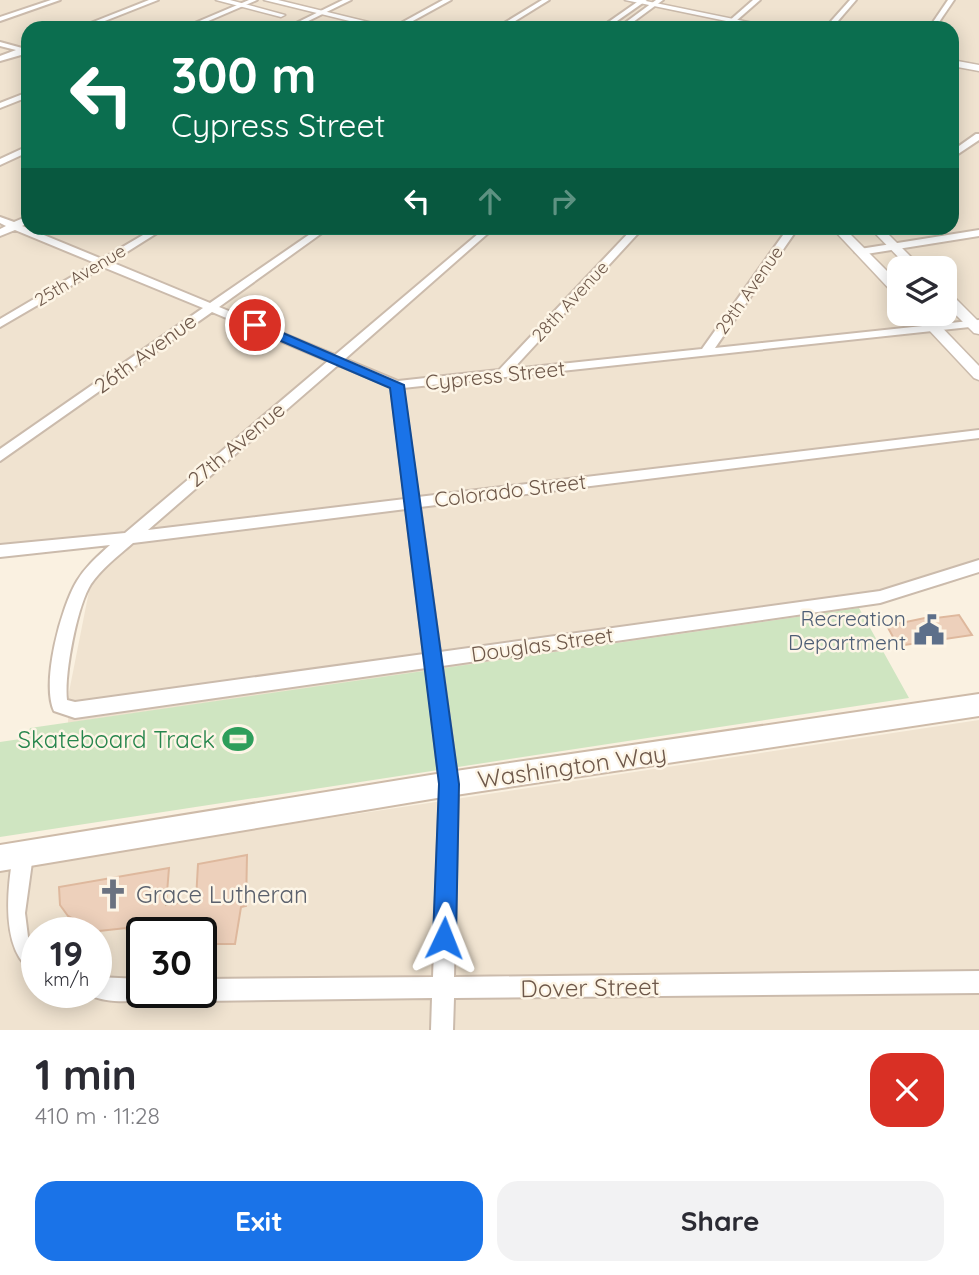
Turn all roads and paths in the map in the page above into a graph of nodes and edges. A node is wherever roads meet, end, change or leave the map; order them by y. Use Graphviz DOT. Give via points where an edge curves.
graph roads {
  1 [pos="57,0"];
  2 [pos="155,0"];
  3 [pos="220,0"];
  4 [pos="254,0"];
  5 [pos="268,0"];
  6 [pos="348,0"];
  7 [pos="448,0"];
  8 [pos="546,0"];
  9 [pos="629,0"];
  10 [pos="757,0"];
  11 [pos="853,0"];
  12 [pos="951,0"];
  13 [pos="642,1"];
  14 [pos="656,2"];
  15 [pos="241,5"];
  16 [pos="322,13"];
  17 [pos="0,19"];
  18 [pos="305,20"];
  19 [pos="733,20"];
  20 [pos="100,21"];
  21 [pos="203,21"];
  22 [pos="309,21"];
  23 [pos="358,21"];
  24 [pos="409,21"];
  25 [pos="511,21"];
  26 [pos="613,21"];
  27 [pos="630,21"];
  28 [pos="738,21"];
  29 [pos="834,21"];
  30 [pos="937,21"];
  31 [pos="0,44"];
  32 [pos="21,49"];
  33 [pos="21,52"];
  34 [pos="0,59"];
  35 [pos="959,64"];
  36 [pos="979,68"];
  37 [pos="21,97"];
  38 [pos="0,106"];
  39 [pos="979,136"];
  40 [pos="959,150"];
  41 [pos="21,152"];
  42 [pos="0,162"];
  43 [pos="0,220"];
  44 [pos="21,222"];
  45 [pos="13,226"];
  46 [pos="21,229"];
  47 [pos="0,233"];
  48 [pos="979,233"];
  49 [pos="35,235"];
  50 [pos="149,235"];
  51 [pos="315,235"];
  52 [pos="482,235"];
  53 [pos="627,235"];
  54 [pos="788,235"];
  55 [pos="845,235"];
  56 [pos="883,235"];
  57 [pos="895,247"];
  58 [pos="860,251"];
  59 [pos="904,256"];
  60 [pos="101,262"];
  61 [pos="887,279"];
  62 [pos="211,306"];
  63 [pos="957,307"];
  64 [pos="0,324"];
  65 [pos="931,326"];
  66 [pos="977,326"];
  67 [pos="935,330"];
  68 [pos="705,353"];
  69 [pos="335,360"];
  70 [pos="502,374"];
  71 [pos="979,375"];
  72 [pos="397,385"];
  73 [pos="979,434"];
  74 [pos="0,456"];
  75 [pos="411,502"];
  76 [pos="126,538"];
  77 [pos="0,551"];
  78 [pos="979,566"];
  79 [pos="433,660"];
  80 [pos="979,705"];
  81 [pos="60,706"];
  82 [pos="449,784"];
  83 [pos="12,857"];
  84 [pos="21,945"];
  85 [pos="979,982"];
  86 [pos="442,989"];
  87 [pos="217,990"];
  88 [pos="442,1030"];
  1 -- 17 [label="street"];
  2 -- 20 [label="street"];
  3 -- 15 [label="street"];
  4 -- 15 [label="street"];
  5 -- 16 [label="street"];
  6 -- 16 [label="street"];
  7 -- 24 [label="street"];
  8 -- 25 [label="street"];
  9 -- 13 [label="street"];
  10 -- 19 [label="street"];
  11 -- 29 [label="street"];
  12 -- 30 [label="street"];
  13 -- 14 [label="street"];
  13 -- 26 [label="street"];
  14 -- 19 [label="street"];
  14 -- 27 [label="street"];
  15 -- 18 [label="street"];
  15 -- 21 [label="street"];
  16 -- 18 [label="street"];
  16 -- 23 [label="street"];
  18 -- 22 [label="street"];
  19 -- 28 [label="street"];
  31 -- 32 [label="street"];
  33 -- 34 [label="street"];
  35 -- 36 [label="street"];
  37 -- 38 [label="street"];
  39 -- 40 [label="street"];
  41 -- 42 [label="street"];
  43 -- 45 [label="street, Cypress Street"];
  44 -- 45 [label="street"];
  45 -- 46 [label="street, Cypress Street"];
  45 -- 47 [label="street"];
  48 -- 57 [label="street"];
  49 -- 60 [label="street, Cypress Street"];
  50 -- 60 [label="street, 25th Avenue"];
  51 -- 62 [label="street, 26th Avenue"];
  52 -- 69 [label="street, 27th Avenue"];
  53 -- 70 [label="street, 28th Avenue"];
  54 -- 68 [label="street, 29th Avenue"];
  55 -- 58 [label="street"];
  56 -- 57 [label="street"];
  57 -- 58 [label="street"];
  57 -- 59 [label="street"];
  58 -- 61 [label="street"];
  60 -- 62 [label="street, Cypress Street"];
  60 -- 64 [label="street, 25th Avenue"];
  62 -- 69 [label="street, Cypress Street"];
  62 -- 74 [label="street, 26th Avenue"];
  63 -- 66 [label="street"];
  65 -- 67 [label="street"];
  66 -- 67 [label="street, Cypress Street"];
  67 -- 68 [label="street, Cypress Street"];
  67 -- 71 [label="street"];
  68 -- 70 [label="street, Cypress Street"];
  69 -- 72 [label="street, Cypress Street"];
  69 -- 76 [label="street, 27th Avenue"];
  70 -- 72 [label="street, Cypress Street"];
  72 -- 75 [label="street"];
  73 -- 75 [label="street, Colorado Street"];
  75 -- 76 [label="street, Colorado Street"];
  75 -- 79 [label="street"];
  76 -- 77 [label="street, Colorado Street"];
  76 -- 81 [label="street, 27th Avenue" via="96,566 79,594 56,694"];
  78 -- 79 [label="street, Douglas Street" via="880,597"];
  79 -- 81 [label="street, Douglas Street" via="75,710"];
  79 -- 82 [label="street"];
  80 -- 82 [label="main road, Washington Way"];
  82 -- 83 [label="main road, Washington Way"];
  82 -- 86 [label="street"];
  83 -- 84 [label="street" via="13,918"];
  85 -- 86 [label="street, Dover Street"];
  86 -- 87 [label="street, Dover Street"];
  86 -- 88 [label="street"];
}
